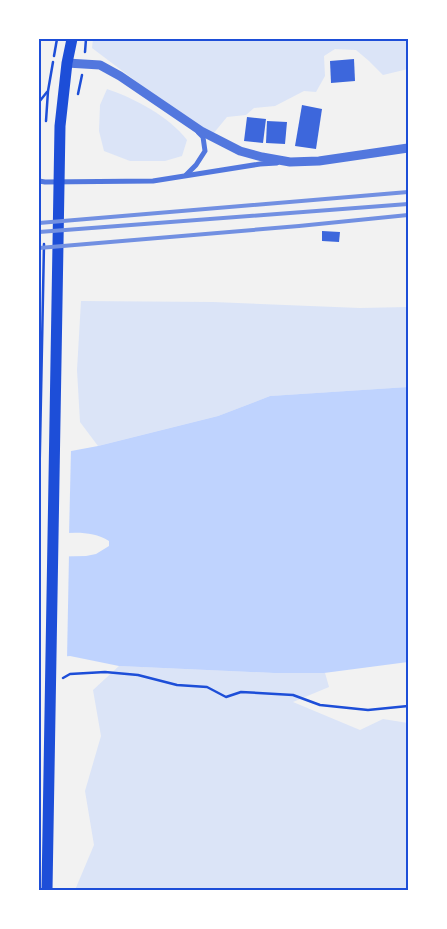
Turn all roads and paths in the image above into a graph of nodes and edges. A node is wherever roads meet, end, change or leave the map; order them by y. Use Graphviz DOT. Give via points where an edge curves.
graph roads {
  1 [pos="57,39"];
  2 [pos="72,39"];
  3 [pos="86,39"];
  4 [pos="67,63"];
  5 [pos="84,64"];
  6 [pos="48,91"];
  7 [pos="77,96"];
  8 [pos="39,102"];
  9 [pos="182,119"];
  10 [pos="46,126"];
  11 [pos="408,148"];
  12 [pos="290,162"];
  13 [pos="186,176"];
  14 [pos="39,181"];
  15 [pos="44,243"];
  16 [pos="39,497"];
  17 [pos="70,674"];
  18 [pos="408,706"];
  19 [pos="47,890"];
  1 -- 6 [label="path"];
  2 -- 4 [label="main road"];
  3 -- 5 [label="path"];
  4 -- 5 [label="street"];
  4 -- 19 [label="main road" via="60,126"];
  5 -- 7 [label="path"];
  5 -- 9 [label="street" via="100,65 120,76"];
  6 -- 8 [label="path"];
  6 -- 10 [label="path"];
  9 -- 12 [label="street" via="240,151"];
  9 -- 13 [label="street" via="203,137 205,151"];
  11 -- 12 [label="street" via="319,162"];
  12 -- 13 [label="street"];
  13 -- 14 [label="street" via="153,181"];
  15 -- 16 [label="path"];
  17 -- 18 [label="path" via="138,675 207,688 226,697 241,692 293,695 320,705 368,710"];
}
